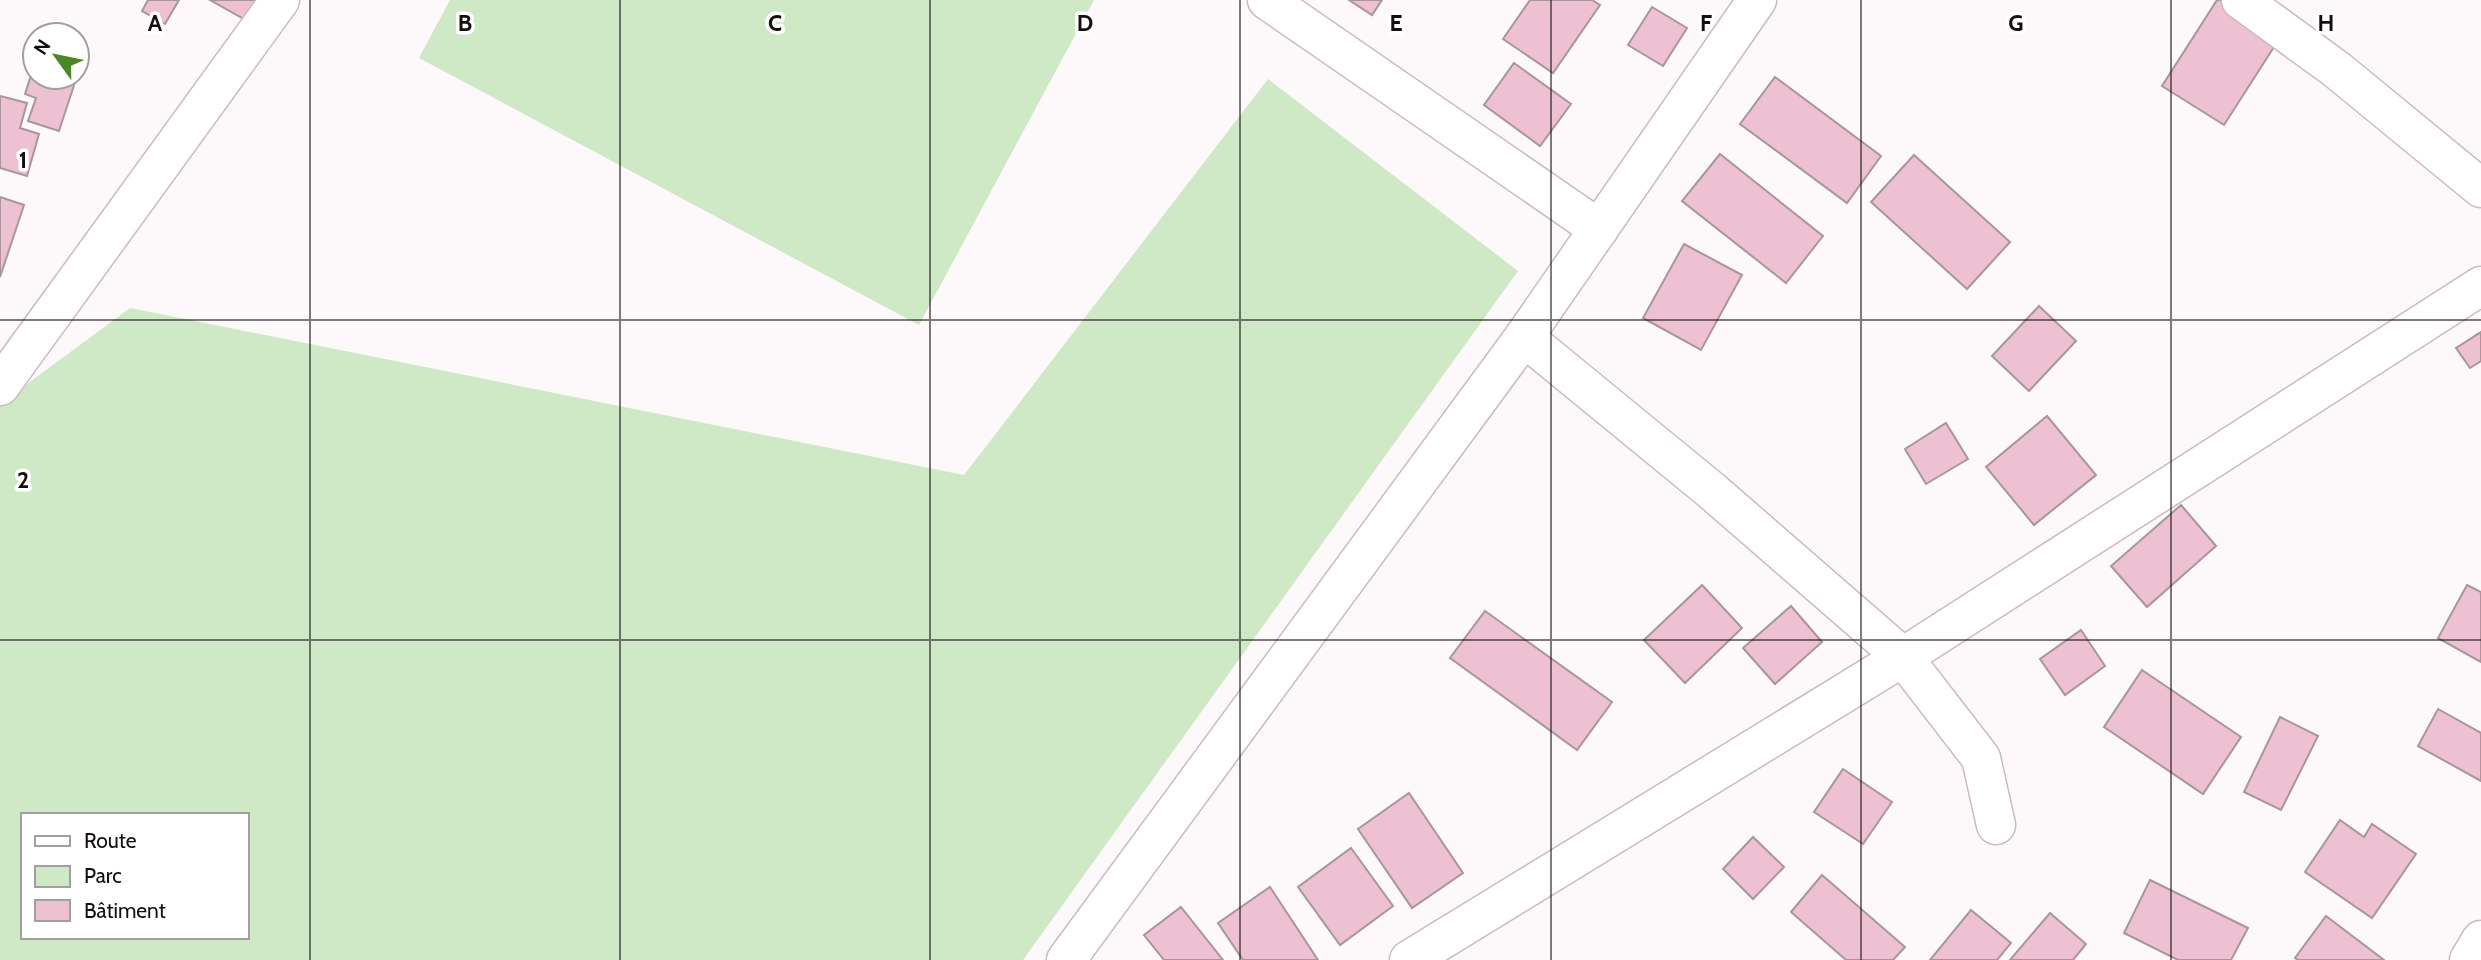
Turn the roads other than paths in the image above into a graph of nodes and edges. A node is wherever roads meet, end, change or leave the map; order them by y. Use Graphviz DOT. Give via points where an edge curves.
graph roads {
  1 [pos="280,0"];
  2 [pos="1267,0"];
  3 [pos="1757,0"];
  4 [pos="2241,0"];
  5 [pos="2481,188"];
  6 [pos="1599,229"];
  7 [pos="2481,285"];
  8 [pos="1524,337"];
  9 [pos="0,386"];
  10 [pos="1902,657"];
  11 [pos="1996,825"];
  12 [pos="2481,940"];
  13 [pos="1066,960"];
  14 [pos="1409,960"];
  15 [pos="2469,960"];
  1 -- 9 [label="street"];
  2 -- 6 [label="street"];
  3 -- 6 [label="street"];
  4 -- 5 [label="street" via="2336,69"];
  6 -- 8 [label="street"];
  7 -- 10 [label="street"];
  8 -- 10 [label="street" via="1712,491"];
  8 -- 13 [label="street"];
  10 -- 11 [label="street" via="1981,758"];
  10 -- 14 [label="street"];
  12 -- 15 [label="street"];
}
